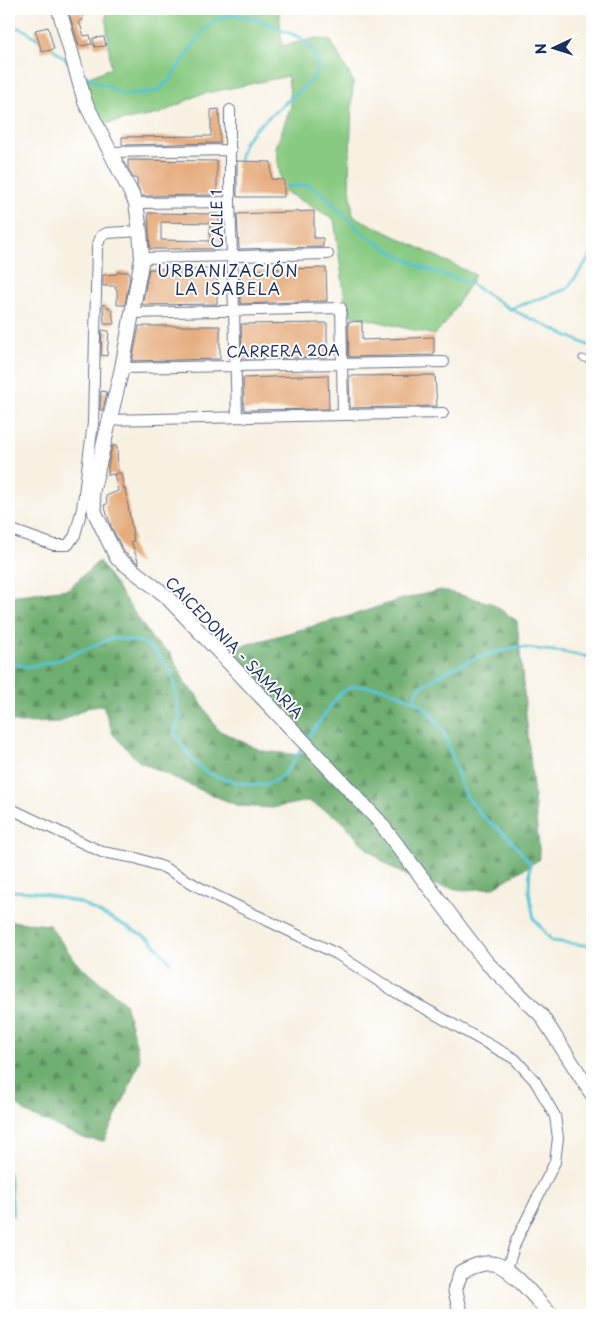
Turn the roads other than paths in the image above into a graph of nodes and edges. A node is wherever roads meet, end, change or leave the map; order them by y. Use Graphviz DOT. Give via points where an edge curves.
graph roads {
  1 [pos="59,9"];
  2 [pos="230,110"];
  3 [pos="231,150"];
  4 [pos="110,152"];
  5 [pos="230,202"];
  6 [pos="136,203"];
  7 [pos="140,231"];
  8 [pos="328,254"];
  9 [pos="232,256"];
  10 [pos="142,258"];
  11 [pos="234,310"];
  12 [pos="131,313"];
  13 [pos="582,358"];
  14 [pos="592,361"];
  15 [pos="444,362"];
  16 [pos="342,364"];
  17 [pos="236,366"];
  18 [pos="122,368"];
  19 [pos="443,414"];
  20 [pos="343,416"];
  21 [pos="237,418"];
  22 [pos="108,420"];
  23 [pos="9,529"];
  24 [pos="9,808"];
  25 [pos="592,1094"];
  26 [pos="508,1269"];
  27 [pos="461,1315"];
  28 [pos="553,1315"];
  1 -- 4 [label="street, CAICEDONIA - SAMARIA" via="85,102"];
  2 -- 3 [label="street, CALLE 1"];
  3 -- 4 [label="street"];
  3 -- 5 [label="street, CALLE 1"];
  4 -- 6 [label="street, CAICEDONIA - SAMARIA"];
  5 -- 6 [label="street"];
  5 -- 9 [label="street, CALLE 1"];
  6 -- 7 [label="street, CAICEDONIA - SAMARIA"];
  7 -- 10 [label="street, CAICEDONIA - SAMARIA"];
  7 -- 23 [label="street" via="100,236 93,423 82,509 75,535 68,545 54,545"];
  8 -- 9 [label="street"];
  9 -- 10 [label="street"];
  9 -- 11 [label="street, CALLE 1"];
  10 -- 12 [label="street, CAICEDONIA - SAMARIA"];
  11 -- 12 [label="street"];
  11 -- 16 [label="street" via="341,308"];
  11 -- 17 [label="street, CALLE 1"];
  12 -- 18 [label="street, CAICEDONIA - SAMARIA"];
  13 -- 14 [label="lane"];
  15 -- 16 [label="street, CARRERA 20A"];
  16 -- 17 [label="street, CARRERA 20A"];
  16 -- 20 [label="street"];
  17 -- 18 [label="street, CARRERA 20A"];
  17 -- 21 [label="street, CALLE 1"];
  18 -- 22 [label="street, CAICEDONIA - SAMARIA"];
  19 -- 20 [label="street"];
  20 -- 21 [label="street"];
  21 -- 22 [label="street"];
  22 -- 25 [label="street, CAICEDONIA - SAMARIA" via="92,493 95,513 116,558 165,595 378,820 487,963 541,1015"];
  24 -- 26 [label="street" via="102,852 163,867 337,954 397,993 515,1059 535,1081 555,1116 558,1138 555,1162 516,1241"];
  26 -- 27 [label="street" via="494,1263 461,1272 455,1289"];
  26 -- 28 [label="street"];
}
